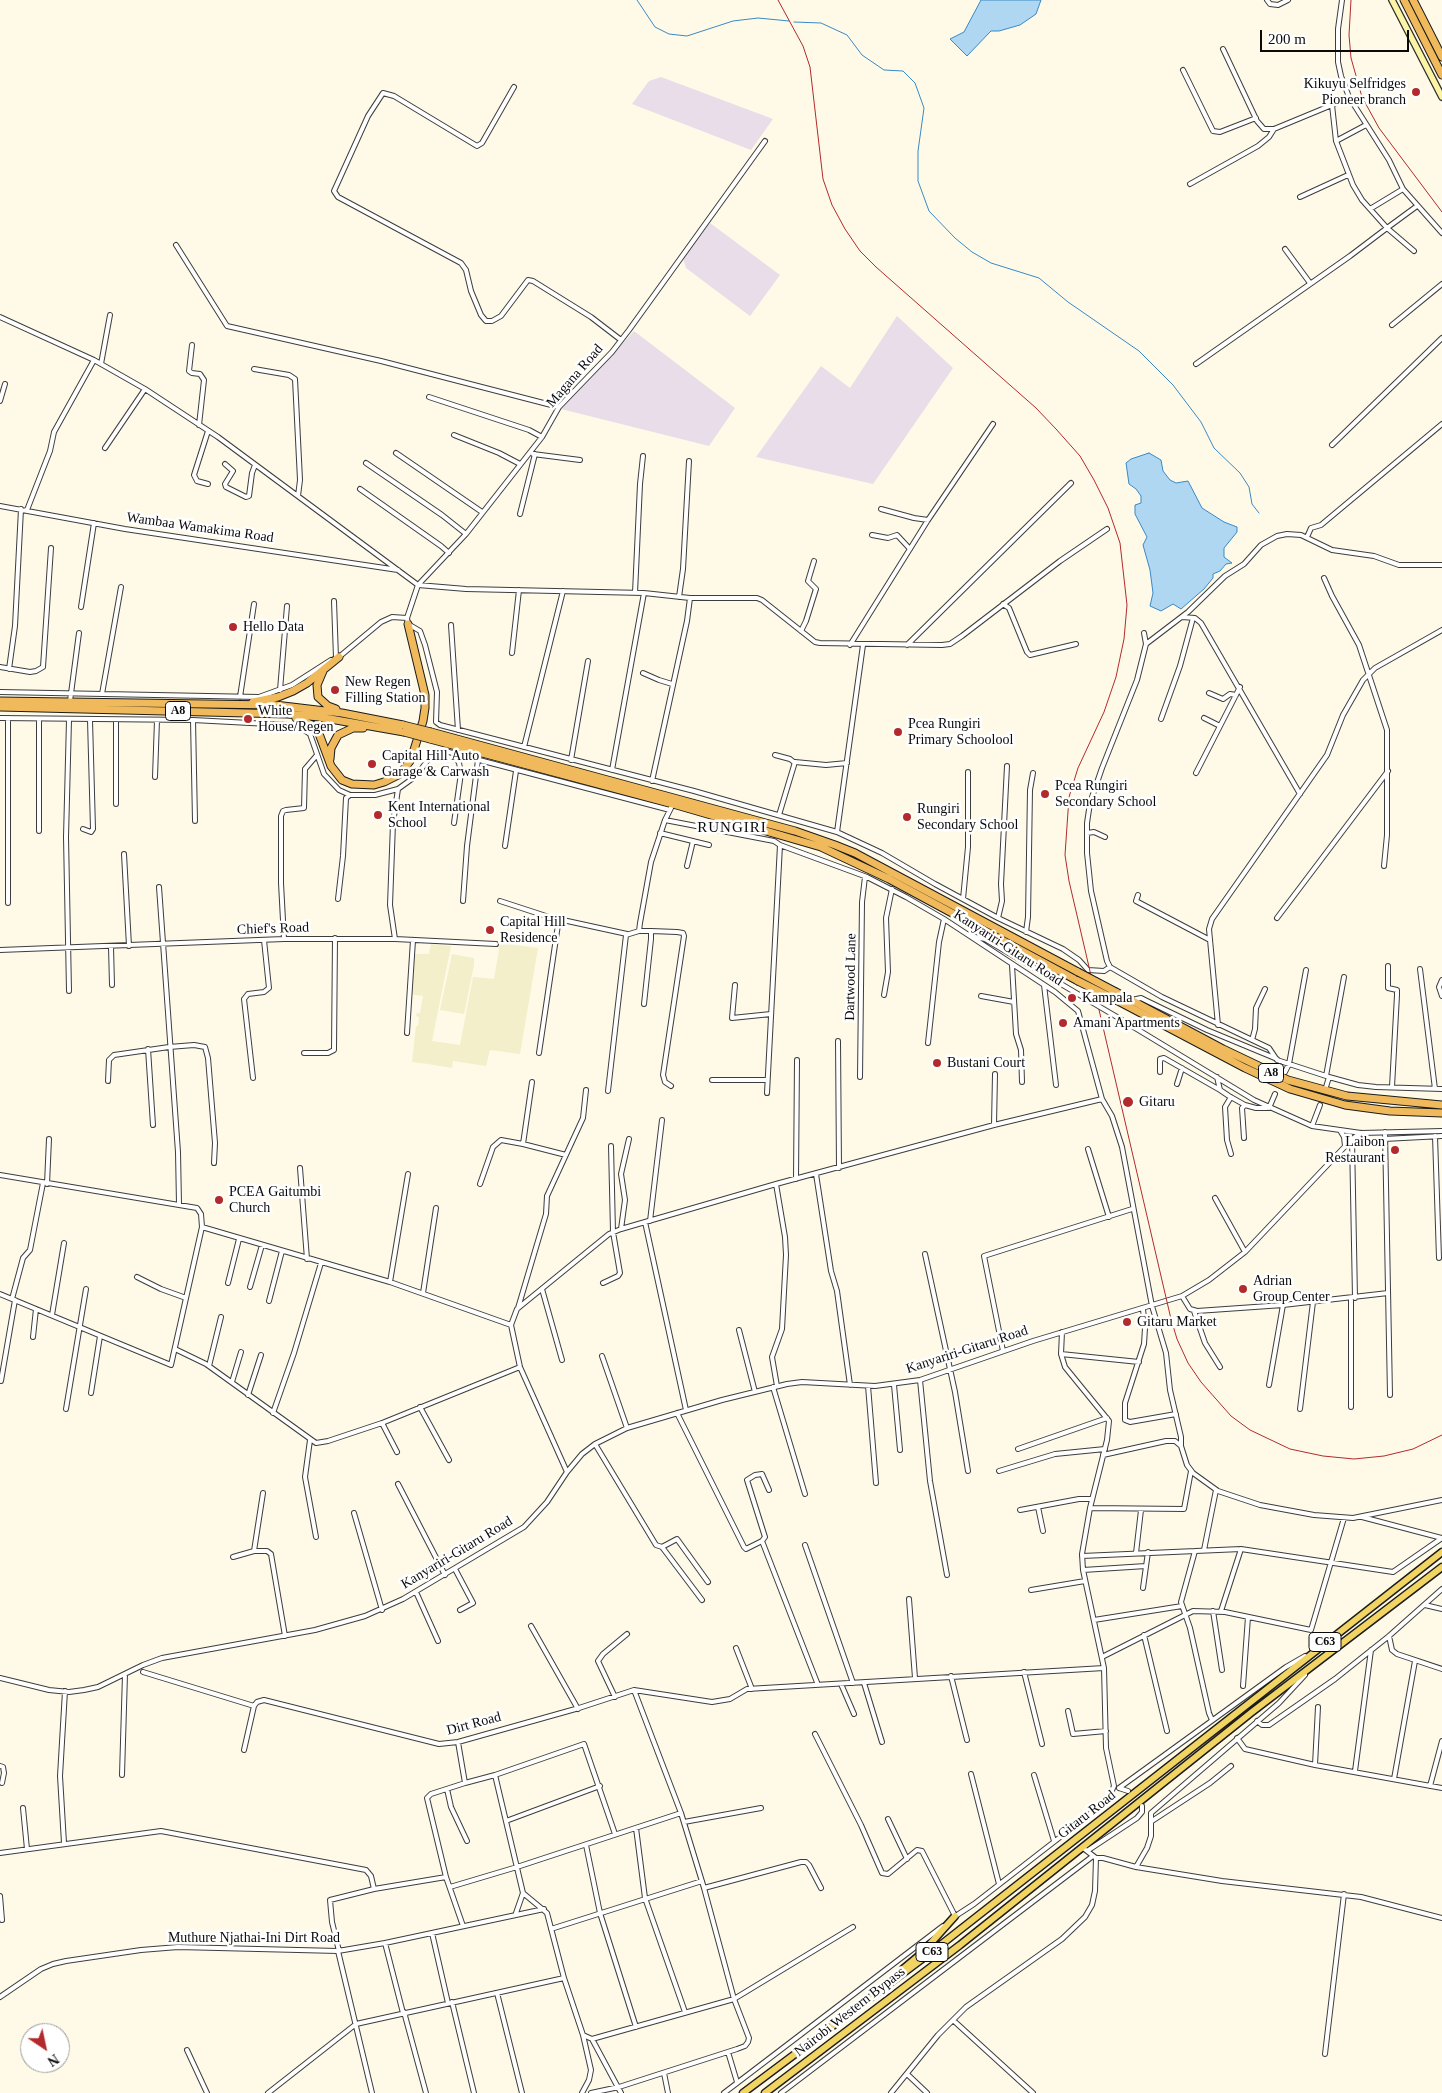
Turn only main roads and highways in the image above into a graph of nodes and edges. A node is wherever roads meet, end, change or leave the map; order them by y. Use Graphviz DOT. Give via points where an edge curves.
graph roads {
  1 [pos="1392,0"];
  2 [pos="1404,0"];
  3 [pos="1413,0"];
  4 [pos="1442,57"];
  5 [pos="1442,75"];
  6 [pos="1442,97"];
  7 [pos="408,621"];
  8 [pos="338,657"];
  9 [pos="325,669"];
  10 [pos="0,701"];
  11 [pos="210,704"];
  12 [pos="0,707"];
  13 [pos="288,714"];
  14 [pos="379,720"];
  15 [pos="385,728"];
  16 [pos="403,729"];
  17 [pos="431,735"];
  18 [pos="331,766"];
  19 [pos="1442,1105"];
  20 [pos="1442,1113"];
  21 [pos="1442,1552"];
  22 [pos="1442,1567"];
  23 [pos="1092,1841"];
  24 [pos="955,1916"];
  25 [pos="869,2000"];
  26 [pos="743,2093"];
  27 [pos="765,2093"];
  1 -- 6 [label="main road"];
  2 -- 5 [label="highway"];
  3 -- 4 [label="highway"];
  7 -- 18 [label="highway" via="425,695 423,721 406,767 392,778 374,785 342,780"];
  8 -- 9 [label="highway"];
  9 -- 11 [label="highway" via="307,683 278,697"];
  9 -- 14 [label="highway" via="316,691 323,703"];
  10 -- 11 [label="highway, A8" via="158,699"];
  11 -- 14 [label="highway, A8" via="275,706"];
  12 -- 13 [label="highway, A8"];
  13 -- 15 [label="highway, A8"];
  13 -- 18 [label="highway" via="306,721 318,731"];
  14 -- 16 [label="highway, A8"];
  15 -- 16 [label="highway, A8"];
  15 -- 18 [label="highway" via="353,728 338,735 331,748"];
  16 -- 17 [label="highway, A8, bridge"];
  17 -- 19 [label="highway, A8, bridge" via="813,837 854,854 1248,1062 1303,1085 1347,1096"];
  17 -- 20 [label="highway, A8, bridge" via="671,807 821,847 1290,1089 1345,1105"];
  21 -- 25 [label="main road, Gitaru Road / C63"];
  22 -- 23 [label="main road, Gitaru Road / C63" via="1319,1660"];
  23 -- 27 [label="main road, Nairobi Western Bypass / C63" via="1085,1850"];
  24 -- 25 [label="main road" via="921,1954"];
  25 -- 26 [label="main road, Gitaru Road / C63"];
}
